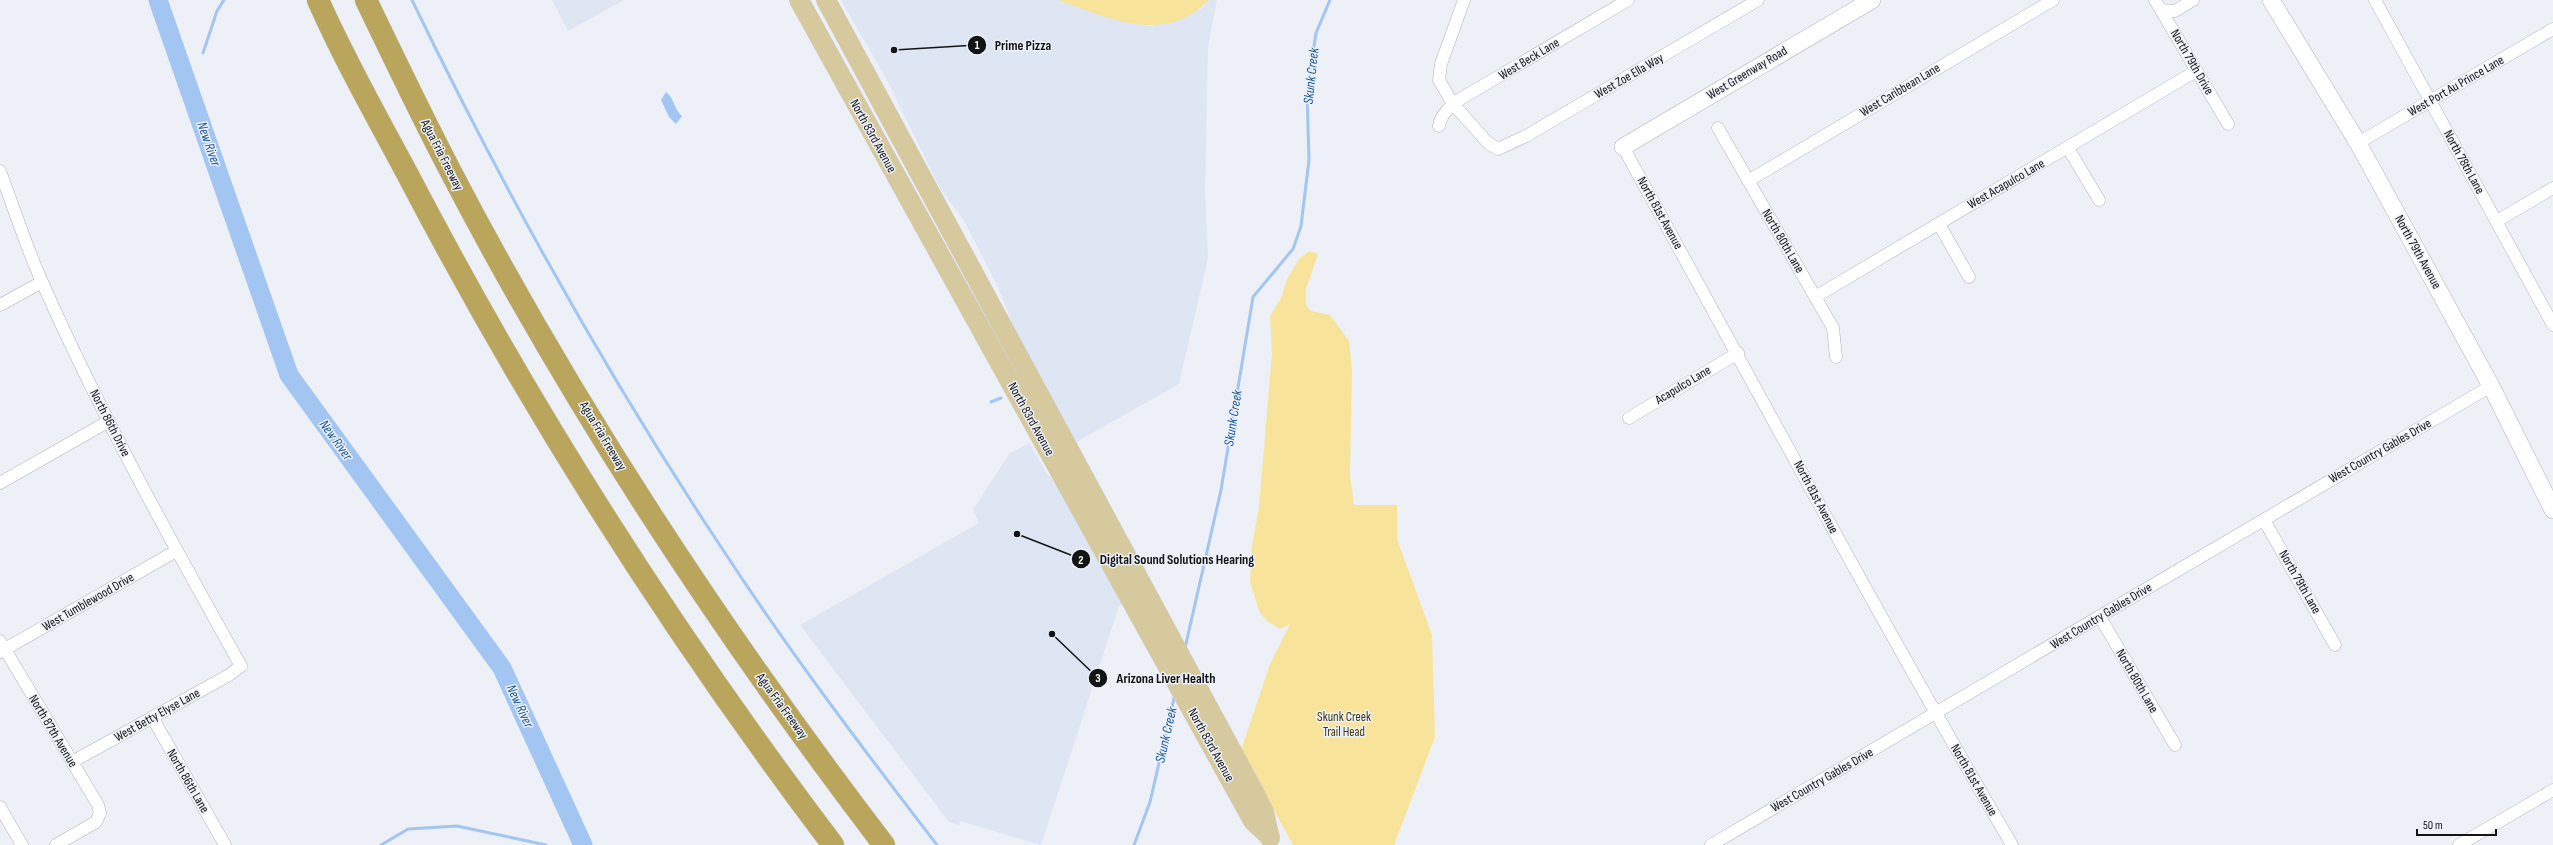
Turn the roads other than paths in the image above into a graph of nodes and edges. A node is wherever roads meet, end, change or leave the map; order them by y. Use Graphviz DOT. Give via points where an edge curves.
graph roads {
  1 [pos="318,0"];
  2 [pos="366,0"];
  3 [pos="371,0"];
  4 [pos="799,0"];
  5 [pos="826,0"];
  6 [pos="1464,0"];
  7 [pos="1628,0"];
  8 [pos="1758,0"];
  9 [pos="2053,0"];
  10 [pos="2193,0"];
  11 [pos="2271,0"];
  12 [pos="2375,0"];
  13 [pos="1868,1"];
  14 [pos="2162,3"];
  15 [pos="2553,29"];
  16 [pos="2196,71"];
  17 [pos="401,72"];
  18 [pos="2430,101"];
  19 [pos="1453,104"];
  20 [pos="2228,124"];
  21 [pos="1439,126"];
  22 [pos="1718,128"];
  23 [pos="2358,143"];
  24 [pos="1623,147"];
  25 [pos="2068,148"];
  26 [pos="0,171"];
  27 [pos="1748,181"];
  28 [pos="2553,188"];
  29 [pos="2099,200"];
  30 [pos="2497,222"];
  31 [pos="1939,224"];
  32 [pos="1969,277"];
  33 [pos="42,282"];
  34 [pos="1816,297"];
  35 [pos="0,305"];
  36 [pos="2553,325"];
  37 [pos="1738,353"];
  38 [pos="1836,357"];
  39 [pos="2491,386"];
  40 [pos="1629,418"];
  41 [pos="109,421"];
  42 [pos="0,483"];
  43 [pos="2553,510"];
  44 [pos="2264,520"];
  45 [pos="176,551"];
  46 [pos="2100,616"];
  47 [pos="2335,644"];
  48 [pos="2,648"];
  49 [pos="241,666"];
  50 [pos="1935,714"];
  51 [pos="152,717"];
  52 [pos="2175,745"];
  53 [pos="72,762"];
  54 [pos="2553,790"];
  55 [pos="0,807"];
  56 [pos="1271,840"];
  57 [pos="22,845"];
  58 [pos="56,845"];
  59 [pos="225,845"];
  60 [pos="833,845"];
  61 [pos="884,845"];
  62 [pos="1711,845"];
  63 [pos="2012,845"];
  64 [pos="2459,845"];
  1 -- 60 [label="highway" via="463,281 599,509 763,752"];
  2 -- 17 [label="highway, Agua Fria Freeway"];
  3 -- 17 [label="highway"];
  4 -- 56 [label="main road, North 83rd Avenue" via="1246,809 1253,821"];
  5 -- 56 [label="main road, North 83rd Avenue" via="1253,790 1264,812"];
  6 -- 19 [label="street" via="1439,73 1442,88"];
  7 -- 19 [label="street, West Beck Lane"];
  8 -- 19 [label="street, West Zoe Ella Way" via="1515,142 1498,149 1488,144"];
  9 -- 27 [label="street, West Caribbean Lane"];
  10 -- 14 [label="street" via="2175,11"];
  11 -- 23 [label="street, North 79th Avenue"];
  12 -- 18 [label="street, North 78th Lane"];
  13 -- 24 [label="street, West Greenway Road"];
  14 -- 16 [label="street, North 79th Drive"];
  15 -- 18 [label="street, West Port Au Prince Lane"];
  16 -- 20 [label="street, North 79th Drive"];
  16 -- 25 [label="street, West Acapulco Lane"];
  17 -- 61 [label="highway, Agua Fria Freeway" via="453,176 521,299 621,466 750,663"];
  18 -- 23 [label="street, West Port Au Prince Lane"];
  18 -- 30 [label="street, North 78th Lane"];
  19 -- 21 [label="street, West Beck Lane" via="1440,119"];
  22 -- 27 [label="street, North 80th Lane"];
  23 -- 39 [label="street, North 79th Avenue"];
  24 -- 37 [label="street, North 81st Avenue"];
  25 -- 29 [label="street"];
  25 -- 31 [label="street, West Acapulco Lane"];
  26 -- 33 [label="street, North 86th Drive"];
  27 -- 34 [label="street, North 80th Lane"];
  28 -- 30 [label="street"];
  30 -- 36 [label="street, North 78th Lane"];
  31 -- 32 [label="street"];
  31 -- 34 [label="street, West Acapulco Lane"];
  33 -- 35 [label="street"];
  33 -- 41 [label="street, North 86th Drive"];
  34 -- 38 [label="street, North 80th Lane" via="1832,328"];
  37 -- 40 [label="street, Acapulco Lane"];
  37 -- 50 [label="street, North 81st Avenue"];
  39 -- 43 [label="street, North 79th Avenue"];
  39 -- 44 [label="street, West Country Gables Drive"];
  41 -- 42 [label="street"];
  41 -- 45 [label="street, North 86th Drive"];
  44 -- 46 [label="street, West Country Gables Drive"];
  44 -- 47 [label="street, North 79th Lane"];
  45 -- 48 [label="street, West Tumblewood Drive"];
  45 -- 49 [label="street, North 86th Drive"];
  46 -- 50 [label="street, West Country Gables Drive"];
  46 -- 52 [label="street, North 80th Lane"];
  48 -- 53 [label="street, North 87th Avenue"];
  49 -- 51 [label="street, West Betty Elyse Lane"];
  50 -- 62 [label="street, West Country Gables Drive"];
  50 -- 63 [label="street, North 81st Avenue"];
  51 -- 53 [label="street, West Betty Elyse Lane"];
  51 -- 59 [label="street, North 86th Lane"];
  53 -- 58 [label="street, North 87th Avenue" via="98,805 100,813 96,822"];
  54 -- 64 [label="street"];
  55 -- 57 [label="street"];
}
